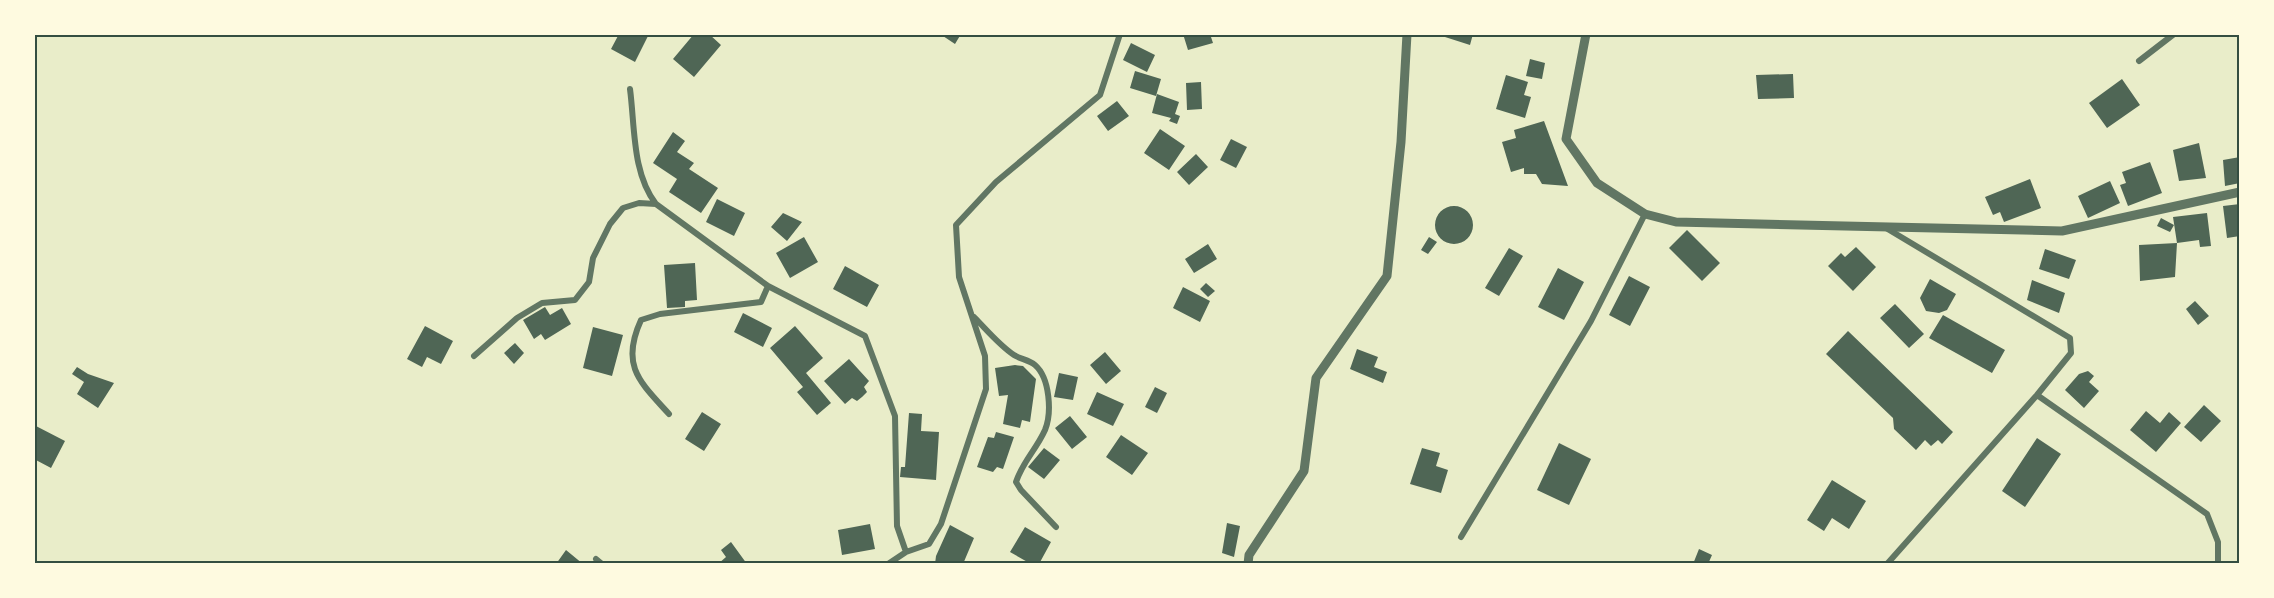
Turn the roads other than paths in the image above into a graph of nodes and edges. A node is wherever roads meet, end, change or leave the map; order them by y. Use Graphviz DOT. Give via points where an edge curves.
graph roads {
  1 [pos="1120,34"];
  2 [pos="1407,34"];
  3 [pos="1586,34"];
  4 [pos="2174,34"];
  5 [pos="2139,61"];
  6 [pos="630,89"];
  7 [pos="2240,192"];
  8 [pos="656,204"];
  9 [pos="1645,214"];
  10 [pos="1886,228"];
  11 [pos="768,286"];
  12 [pos="971,314"];
  13 [pos="474,356"];
  14 [pos="2037,395"];
  15 [pos="669,414"];
  16 [pos="1056,527"];
  17 [pos="1461,537"];
  18 [pos="906,552"];
  19 [pos="888,564"];
  20 [pos="1248,564"];
  21 [pos="1887,564"];
  22 [pos="2218,564"];
  1 -- 12 [label="street" via="1100,95 996,182 956,225 959,277"];
  2 -- 20 [label="street" via="1387,276 1316,378 1304,471 1249,555"];
  3 -- 9 [label="street" via="1566,139 1598,183"];
  4 -- 5 [label="street"];
  6 -- 8 [label="street" via="639,170 646,192"];
  7 -- 10 [label="street" via="2062,231"];
  8 -- 11 [label="street"];
  8 -- 13 [label="street" via="639,203 623,208 610,224 593,258 589,282 575,300 542,303 517,318"];
  9 -- 10 [label="street" via="1676,222"];
  9 -- 17 [label="street" via="1591,321"];
  10 -- 14 [label="street" via="2070,338 2071,353"];
  11 -- 15 [label="street" via="761,302 660,314 641,321 634,335 631,358 639,381"];
  11 -- 18 [label="street" via="865,336 896,416 897,526"];
  12 -- 16 [label="street" via="1003,346 1035,365 1041,374 1050,415 1016,482"];
  12 -- 18 [label="street" via="985,356 986,389 941,524 929,544"];
  14 -- 21 [label="street"];
  14 -- 22 [label="street" via="2207,514 2218,542"];
  18 -- 19 [label="street"];
}
